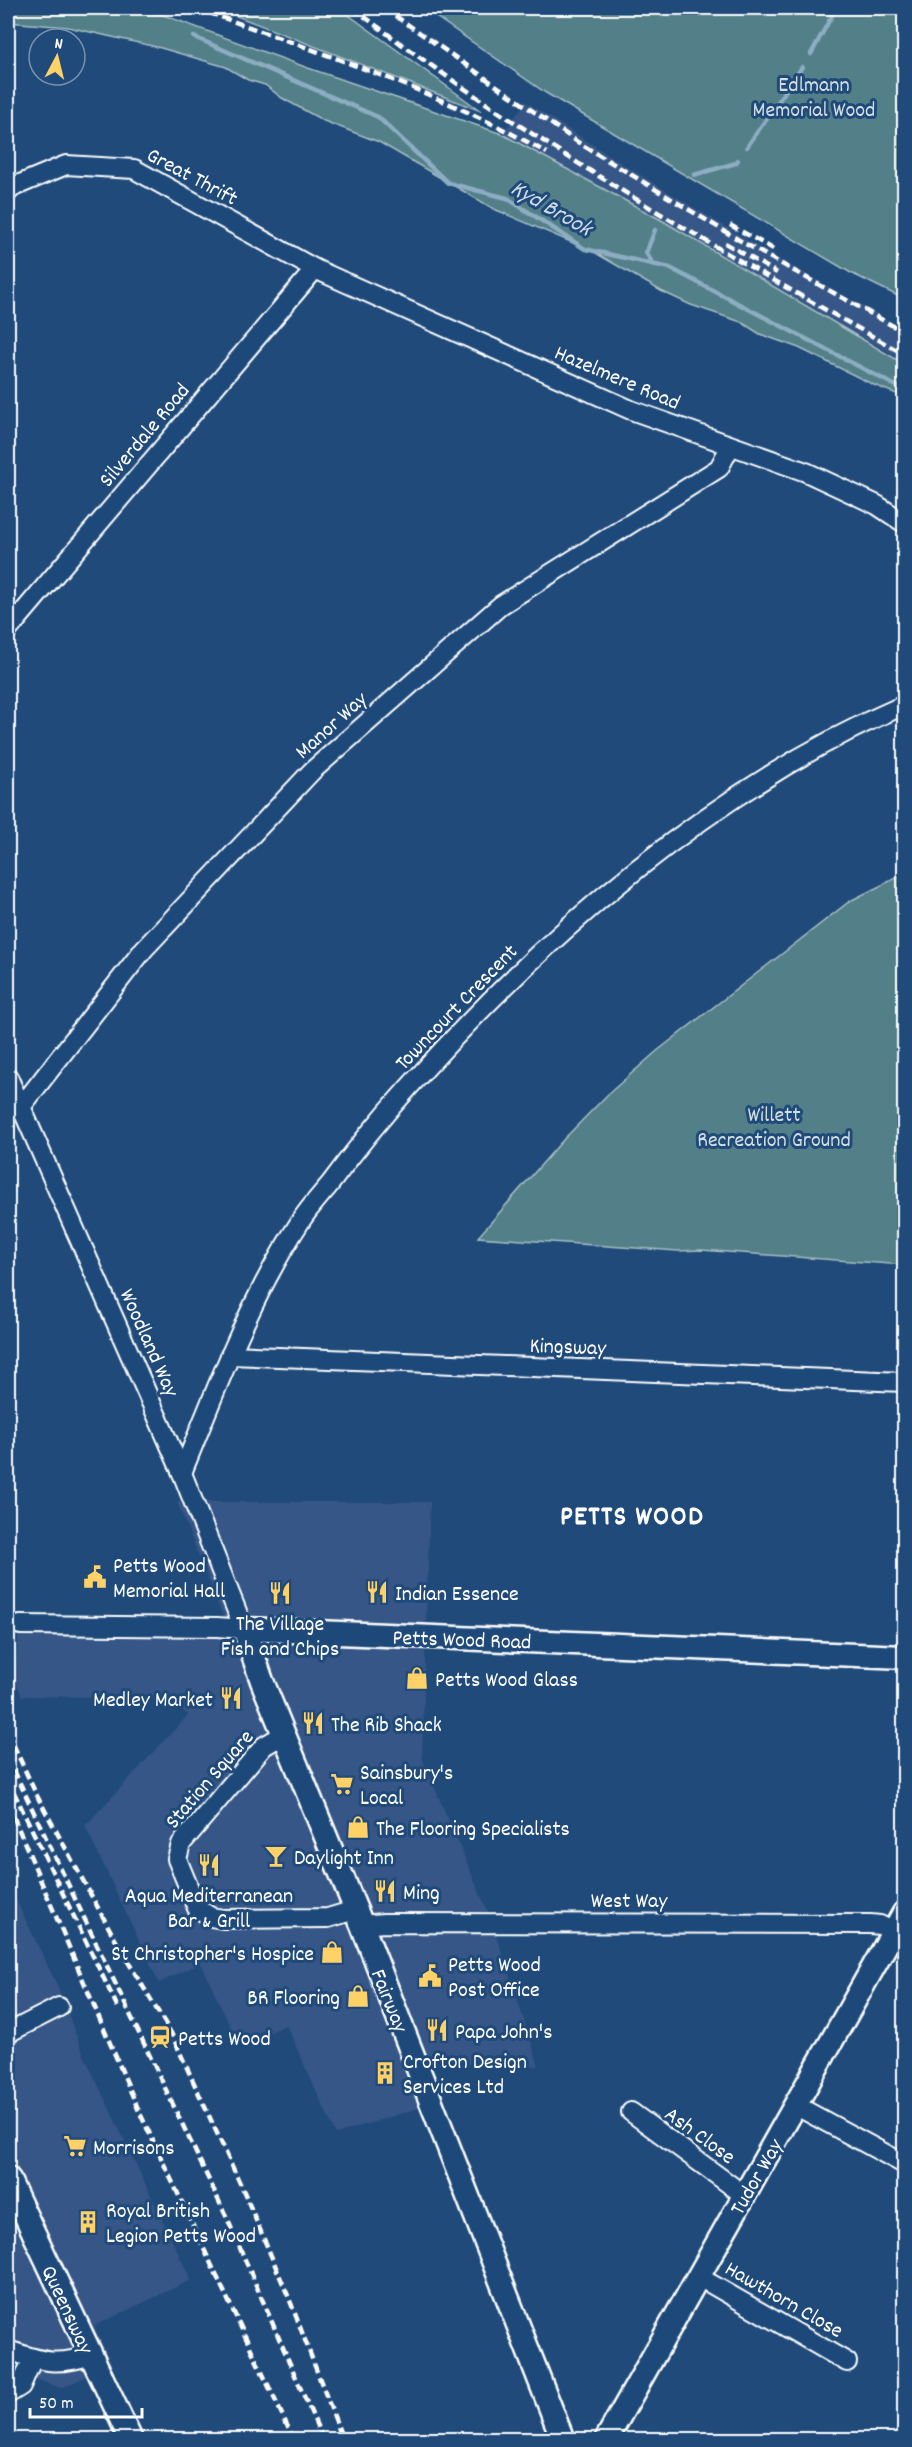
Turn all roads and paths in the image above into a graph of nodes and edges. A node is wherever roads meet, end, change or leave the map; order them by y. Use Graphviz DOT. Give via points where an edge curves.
graph roads {
  1 [pos="8,192"];
  2 [pos="315,269"];
  3 [pos="730,447"];
  4 [pos="904,523"];
  5 [pos="8,630"];
  6 [pos="904,705"];
  7 [pos="8,1077"];
  8 [pos="21,1107"];
  9 [pos="230,1355"];
  10 [pos="904,1382"];
  11 [pos="182,1473"];
  12 [pos="20,1625"];
  13 [pos="244,1629"];
  14 [pos="904,1657"];
  15 [pos="283,1735"];
  16 [pos="358,1918"];
  17 [pos="900,1926"];
  18 [pos="59,2007"];
  19 [pos="8,2033"];
  20 [pos="795,2105"];
  21 [pos="630,2112"];
  22 [pos="904,2164"];
  23 [pos="8,2178"];
  24 [pos="744,2195"];
  25 [pos="699,2277"];
  26 [pos="8,2350"];
  27 [pos="91,2355"];
  28 [pos="33,2358"];
  29 [pos="847,2362"];
  30 [pos="8,2394"];
  31 [pos="131,2439"];
  32 [pos="563,2439"];
  33 [pos="606,2439"];
  1 -- 2 [label="street, Great Thrift" via="66,165 134,169"];
  2 -- 3 [label="street, Hazelmere Road" via="631,410"];
  2 -- 5 [label="street, Silverdale Road"];
  3 -- 4 [label="street, Hazelmere Road" via="806,472 877,505"];
  3 -- 8 [label="street, Manor Way" via="719,468 501,605 312,771 144,949"];
  6 -- 9 [label="street, Towncourt Crescent" via="838,736 745,790 606,896 513,979 449,1042 372,1129 300,1221"];
  7 -- 8 [label="street, Woodland Way"];
  8 -- 11 [label="street, Woodland Way"];
  9 -- 10 [label="street, Kingsway"];
  9 -- 11 [label="street, Towncourt Crescent"];
  11 -- 13 [label="street, Woodland Way"];
  12 -- 13 [label="street, Petts Wood Road"];
  13 -- 14 [label="street, Petts Wood Road"];
  13 -- 15 [label="street, Fairway"];
  15 -- 16 [label="street, Fairway"];
  15 -- 16 [label="street, Station Square" via="264,1746 181,1844 176,1854 178,1863 197,1908 211,1917"];
  16 -- 17 [label="street, West Way" via="384,1923"];
  16 -- 32 [label="street, Fairway"];
  17 -- 20 [label="street, Tudor Way"];
  18 -- 19 [label="street"];
  20 -- 22 [label="street"];
  20 -- 24 [label="street, Tudor Way"];
  21 -- 24 [label="street, Ash Close"];
  23 -- 27 [label="street, Queensway"];
  24 -- 25 [label="street, Tudor Way"];
  25 -- 29 [label="street, Hawthorn Close"];
  25 -- 33 [label="street, Tudor Way"];
  26 -- 28 [label="street"];
  27 -- 28 [label="street" via="59,2363"];
  27 -- 31 [label="street, Queensway"];
  28 -- 30 [label="street" via="21,2386"];
}
